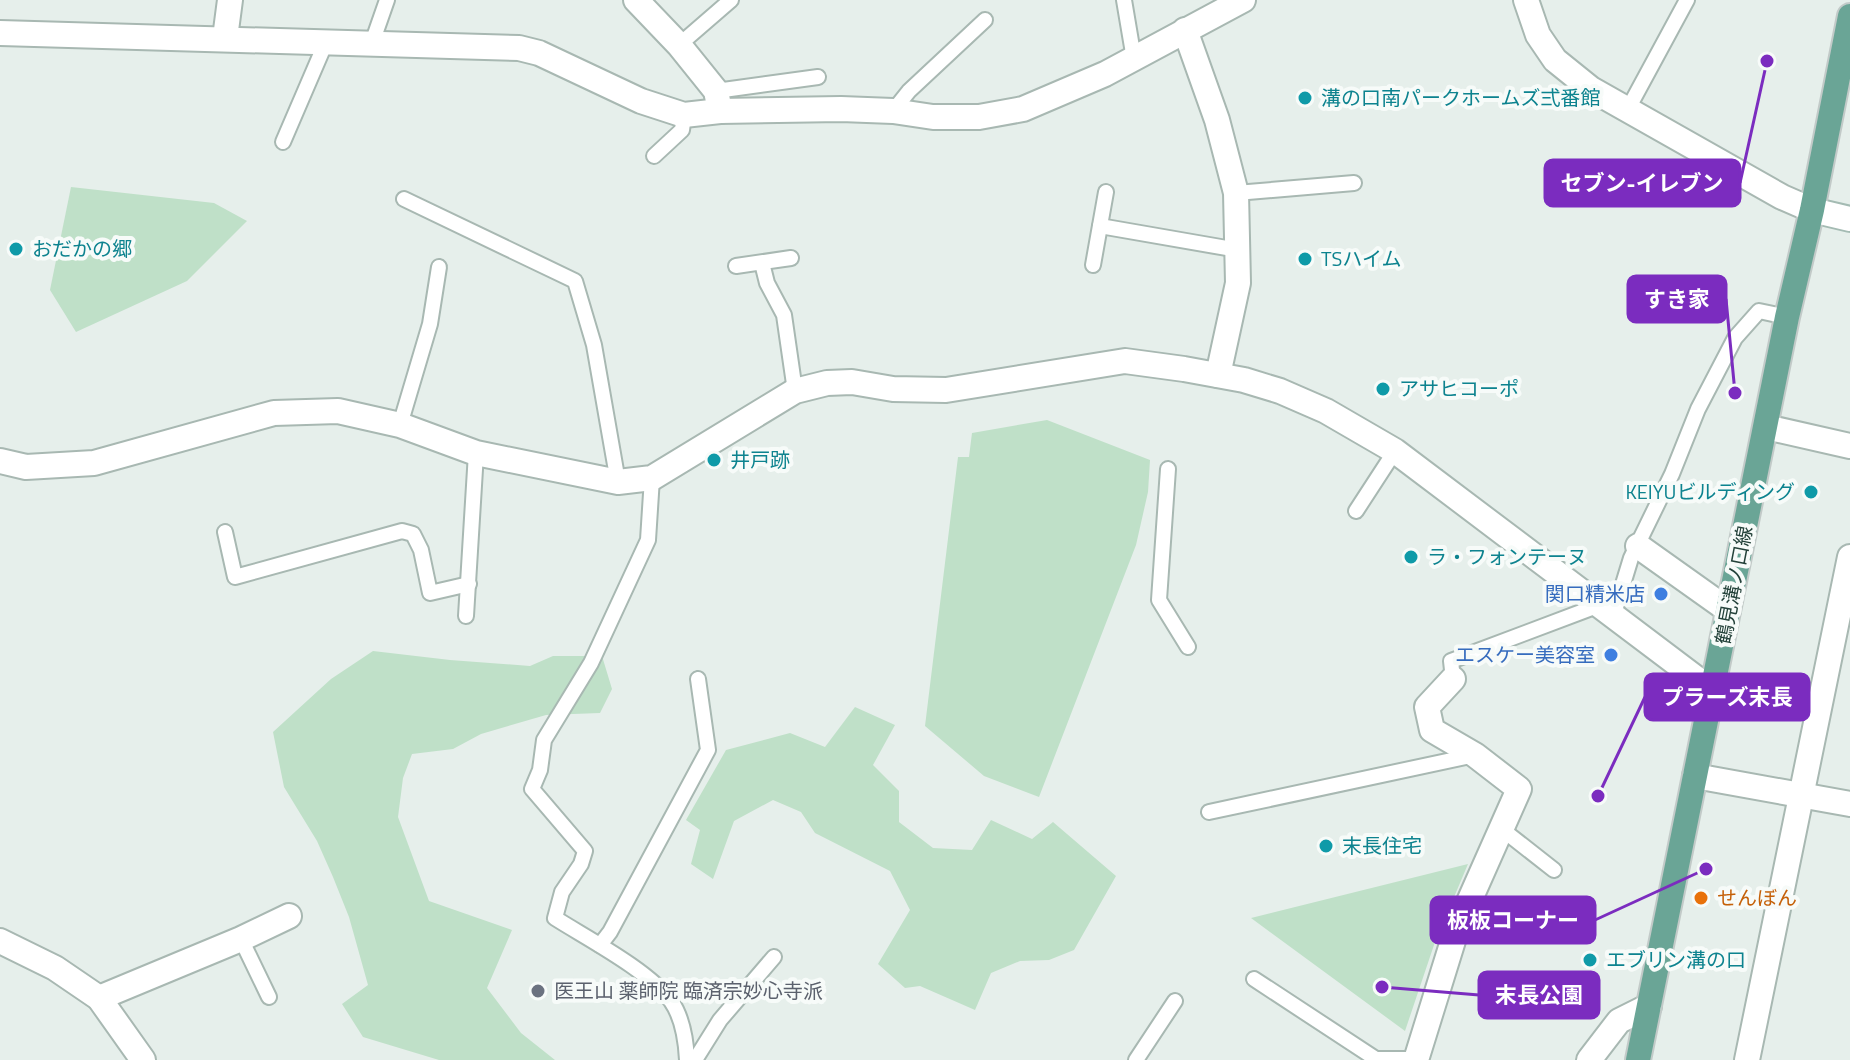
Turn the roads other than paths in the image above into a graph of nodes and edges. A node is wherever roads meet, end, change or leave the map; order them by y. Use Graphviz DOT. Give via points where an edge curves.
graph roads {
  1 [pos="230,0"];
  2 [pos="387,0"];
  3 [pos="636,0"];
  4 [pos="731,0"];
  5 [pos="1124,0"];
  6 [pos="1243,0"];
  7 [pos="1526,0"];
  8 [pos="1687,0"];
  9 [pos="1850,16"];
  10 [pos="985,20"];
  11 [pos="1185,30"];
  12 [pos="0,33"];
  13 [pos="225,38"];
  14 [pos="326,42"];
  15 [pos="372,43"];
  16 [pos="679,45"];
  17 [pos="1134,59"];
  18 [pos="818,77"];
  19 [pos="718,101"];
  20 [pos="1628,109"];
  21 [pos="893,111"];
  22 [pos="684,115"];
  23 [pos="283,142"];
  24 [pos="654,156"];
  25 [pos="1354,183"];
  26 [pos="1106,192"];
  27 [pos="1236,193"];
  28 [pos="404,199"];
  29 [pos="1812,210"];
  30 [pos="1850,219"];
  31 [pos="1100,226"];
  32 [pos="1238,250"];
  33 [pos="791,258"];
  34 [pos="762,263"];
  35 [pos="1093,265"];
  36 [pos="736,266"];
  37 [pos="439,267"];
  38 [pos="1787,317"];
  39 [pos="1218,375"];
  40 [pos="795,391"];
  41 [pos="400,425"];
  42 [pos="1766,427"];
  43 [pos="1850,446"];
  44 [pos="1395,451"];
  45 [pos="476,453"];
  46 [pos="0,461"];
  47 [pos="1168,469"];
  48 [pos="652,478"];
  49 [pos="618,482"];
  50 [pos="1356,511"];
  51 [pos="225,532"];
  52 [pos="1638,546"];
  53 [pos="1850,557"];
  54 [pos="469,584"];
  55 [pos="1728,610"];
  56 [pos="1605,611"];
  57 [pos="466,616"];
  58 [pos="1188,647"];
  59 [pos="698,679"];
  60 [pos="1453,679"];
  61 [pos="1713,691"];
  62 [pos="1475,755"];
  63 [pos="1695,776"];
  64 [pos="1802,795"];
  65 [pos="1850,804"];
  66 [pos="1209,812"];
  67 [pos="1503,830"];
  68 [pos="1554,870"];
  69 [pos="289,916"];
  70 [pos="241,939"];
  71 [pos="0,941"];
  72 [pos="600,945"];
  73 [pos="774,957"];
  74 [pos="1254,979"];
  75 [pos="269,997"];
  76 [pos="99,998"];
  77 [pos="1175,1001"];
  78 [pos="1649,1006"];
  79 [pos="143,1060"];
  80 [pos="687,1060"];
  81 [pos="695,1060"];
  82 [pos="1136,1060"];
  83 [pos="1416,1060"];
  84 [pos="1589,1060"];
  85 [pos="1638,1060"];
  86 [pos="1747,1060"];
  1 -- 13 [label="street"];
  2 -- 15 [label="lane"];
  3 -- 16 [label="street"];
  4 -- 16 [label="lane"];
  5 -- 17 [label="lane"];
  6 -- 11 [label="street"];
  7 -- 20 [label="street" via="1538,35 1555,60 1591,89"];
  8 -- 20 [label="lane"];
  9 -- 29 [label="main road, 鶴見溝ノ口線"];
  10 -- 21 [label="lane"];
  11 -- 17 [label="street"];
  11 -- 27 [label="street"];
  12 -- 13 [label="street"];
  13 -- 14 [label="street"];
  14 -- 15 [label="street"];
  14 -- 23 [label="lane"];
  15 -- 22 [label="street" via="519,48"];
  16 -- 19 [label="street"];
  17 -- 21 [label="street" via="1023,109 979,117"];
  18 -- 19 [label="lane"];
  19 -- 21 [label="street"];
  19 -- 22 [label="street"];
  20 -- 29 [label="street"];
  22 -- 24 [label="lane" via="682,130"];
  25 -- 27 [label="lane"];
  26 -- 31 [label="lane"];
  27 -- 32 [label="street"];
  28 -- 49 [label="lane" via="575,281 594,345"];
  29 -- 30 [label="street"];
  29 -- 38 [label="main road, 鶴見溝ノ口線"];
  31 -- 32 [label="lane"];
  31 -- 35 [label="lane"];
  32 -- 39 [label="street" via="1238,283"];
  33 -- 34 [label="lane"];
  34 -- 36 [label="lane"];
  34 -- 40 [label="lane" via="784,315"];
  37 -- 41 [label="lane" via="430,324"];
  38 -- 42 [label="main road, 鶴見溝ノ口線"];
  38 -- 52 [label="lane" via="1759,311 1735,338"];
  39 -- 40 [label="street" via="1125,361 946,390 852,382"];
  39 -- 44 [label="street" via="1280,391"];
  40 -- 48 [label="street"];
  41 -- 45 [label="street"];
  41 -- 46 [label="street" via="338,411 274,413 94,463 26,467"];
  42 -- 43 [label="street"];
  42 -- 55 [label="main road, 鶴見溝ノ口線"];
  44 -- 50 [label="lane"];
  44 -- 56 [label="street"];
  45 -- 49 [label="street"];
  45 -- 54 [label="lane"];
  47 -- 58 [label="lane" via="1159,600"];
  48 -- 49 [label="street"];
  48 -- 72 [label="lane" via="648,540 591,663 544,740 532,789 585,851 562,892 555,918"];
  51 -- 54 [label="lane" via="235,577 402,531 413,534 421,550 430,593"];
  52 -- 55 [label="street"];
  52 -- 56 [label="lane"];
  53 -- 64 [label="street"];
  54 -- 57 [label="lane"];
  55 -- 61 [label="main road, 鶴見溝ノ口線"];
  56 -- 60 [label="lane" via="1451,661"];
  56 -- 61 [label="street"];
  59 -- 72 [label="lane" via="708,750"];
  60 -- 62 [label="street" via="1427,707 1432,730"];
  61 -- 63 [label="main road, 鶴見溝ノ口線"];
  62 -- 66 [label="lane"];
  62 -- 67 [label="street" via="1519,789"];
  63 -- 64 [label="street"];
  63 -- 78 [label="main road, 鶴見溝ノ口線"];
  64 -- 65 [label="street"];
  64 -- 86 [label="street"];
  67 -- 68 [label="lane"];
  67 -- 83 [label="street" via="1456,931"];
  69 -- 70 [label="street"];
  70 -- 75 [label="lane"];
  70 -- 76 [label="street"];
  71 -- 76 [label="street" via="55,968"];
  72 -- 80 [label="lane" via="671,1002 686,1037"];
  73 -- 81 [label="lane" via="720,1020"];
  74 -- 83 [label="lane" via="1376,1059"];
  76 -- 79 [label="street"];
  77 -- 82 [label="lane"];
  78 -- 84 [label="street" via="1619,1021"];
  78 -- 85 [label="main road, 鶴見溝ノ口線"];
}
